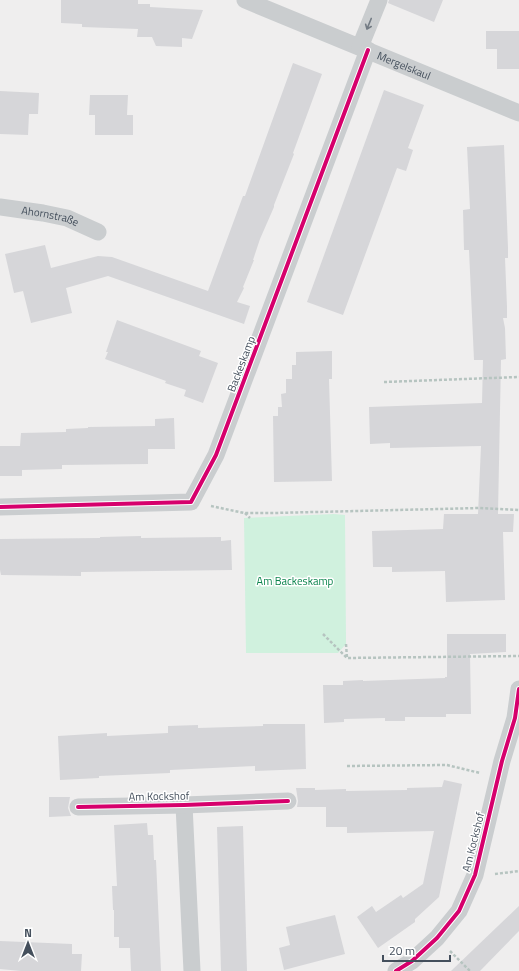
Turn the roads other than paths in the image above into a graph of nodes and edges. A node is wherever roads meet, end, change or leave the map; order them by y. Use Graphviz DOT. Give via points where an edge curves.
graph roads {
  1 [pos="245,0"];
  2 [pos="379,0"];
  3 [pos="364,49"];
  4 [pos="519,113"];
  5 [pos="0,207"];
  6 [pos="98,232"];
  7 [pos="0,507"];
  8 [pos="519,689"];
  9 [pos="288,801"];
  10 [pos="184,805"];
  11 [pos="78,807"];
  12 [pos="192,971"];
  13 [pos="396,971"];
  1 -- 3 [label="street, Mergelskaul"];
  2 -- 3 [label="street, Backeskamp, one-way"];
  3 -- 4 [label="street, Mergelskaul"];
  3 -- 7 [label="street, Backeskamp" via="216,455 191,502"];
  5 -- 6 [label="street, Ahornstraße" via="67,218"];
  8 -- 13 [label="street, Am Kockshof" via="515,718 475,875 459,911 437,938 412,961"];
  9 -- 10 [label="street, Am Kockshof"];
  10 -- 11 [label="street, Am Kockshof"];
  10 -- 12 [label="street, Am Kockshof"];
}
